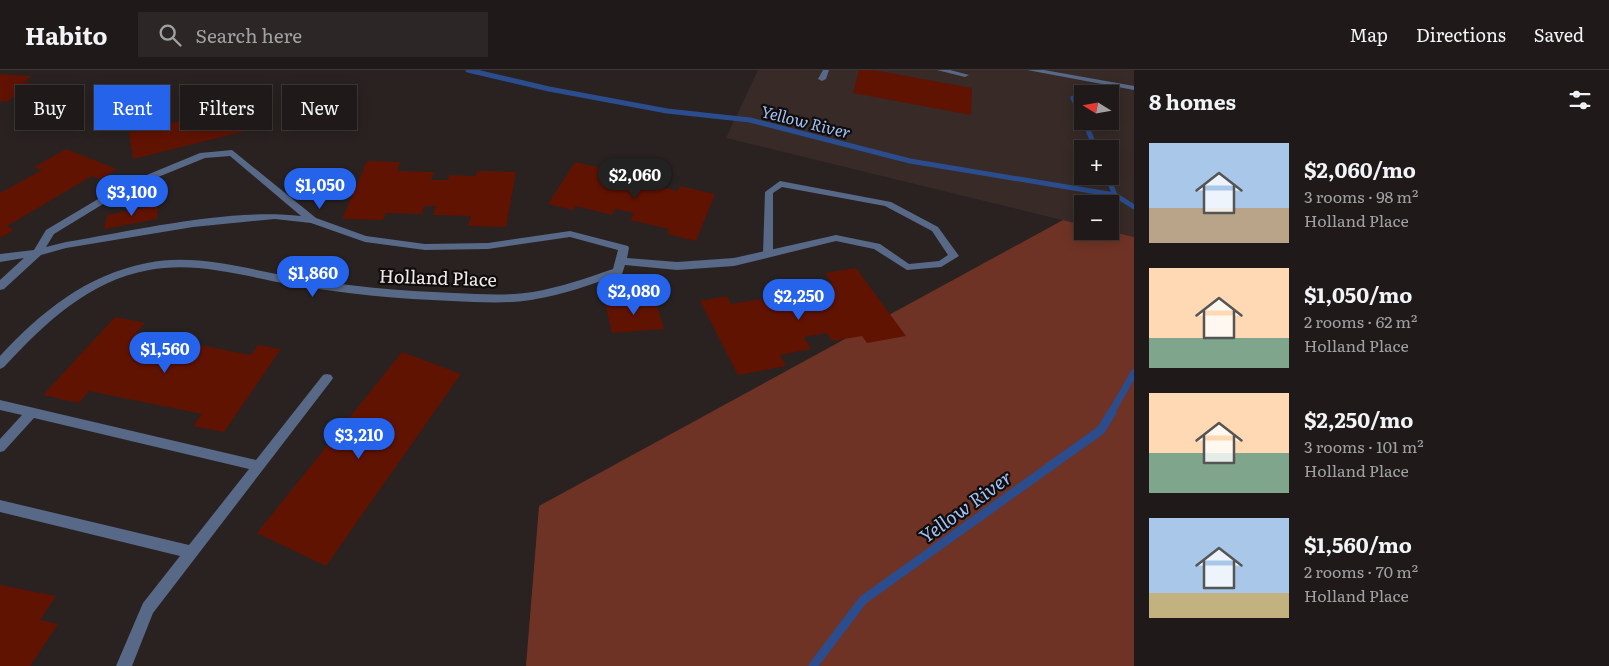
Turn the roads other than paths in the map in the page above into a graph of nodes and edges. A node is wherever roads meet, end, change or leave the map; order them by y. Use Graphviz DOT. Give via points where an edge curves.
graph roads {
  1 [pos="826,70"];
  2 [pos="940,70"];
  3 [pos="1031,70"];
  4 [pos="965,75"];
  5 [pos="822,80"];
  6 [pos="1134,88"];
  7 [pos="312,220"];
  8 [pos="836,238"];
  9 [pos="36,253"];
  10 [pos="768,254"];
  11 [pos="0,258"];
  12 [pos="621,261"];
  13 [pos="0,286"];
  14 [pos="0,364"];
  15 [pos="327,378"];
  16 [pos="0,405"];
  17 [pos="31,413"];
  18 [pos="0,447"];
  19 [pos="259,466"];
  20 [pos="0,506"];
  21 [pos="192,552"];
  22 [pos="124,666"];
  1 -- 5 [label="lane"];
  2 -- 4 [label="lane"];
  3 -- 6 [label="street"];
  7 -- 9 [label="street" via="275,216 193,224"];
  7 -- 9 [label="street" via="232,153 203,155 123,188 50,232"];
  7 -- 12 [label="street" via="365,239 425,248 488,246 570,234 624,248"];
  8 -- 10 [label="street"];
  8 -- 10 [label="lane" via="877,246 906,267 940,264 954,256 935,229 888,204 780,184 769,192"];
  9 -- 11 [label="street"];
  9 -- 13 [label="street"];
  10 -- 12 [label="street" via="734,262 677,266"];
  12 -- 14 [label="street, Holland Place" via="618,271 532,296 472,298 363,292 182,263 148,266 94,284 62,304 33,327"];
  15 -- 19 [label="lane"];
  16 -- 17 [label="lane"];
  17 -- 18 [label="lane"];
  17 -- 19 [label="lane"];
  19 -- 21 [label="lane"];
  20 -- 21 [label="lane"];
  21 -- 22 [label="lane" via="148,608"];
}
